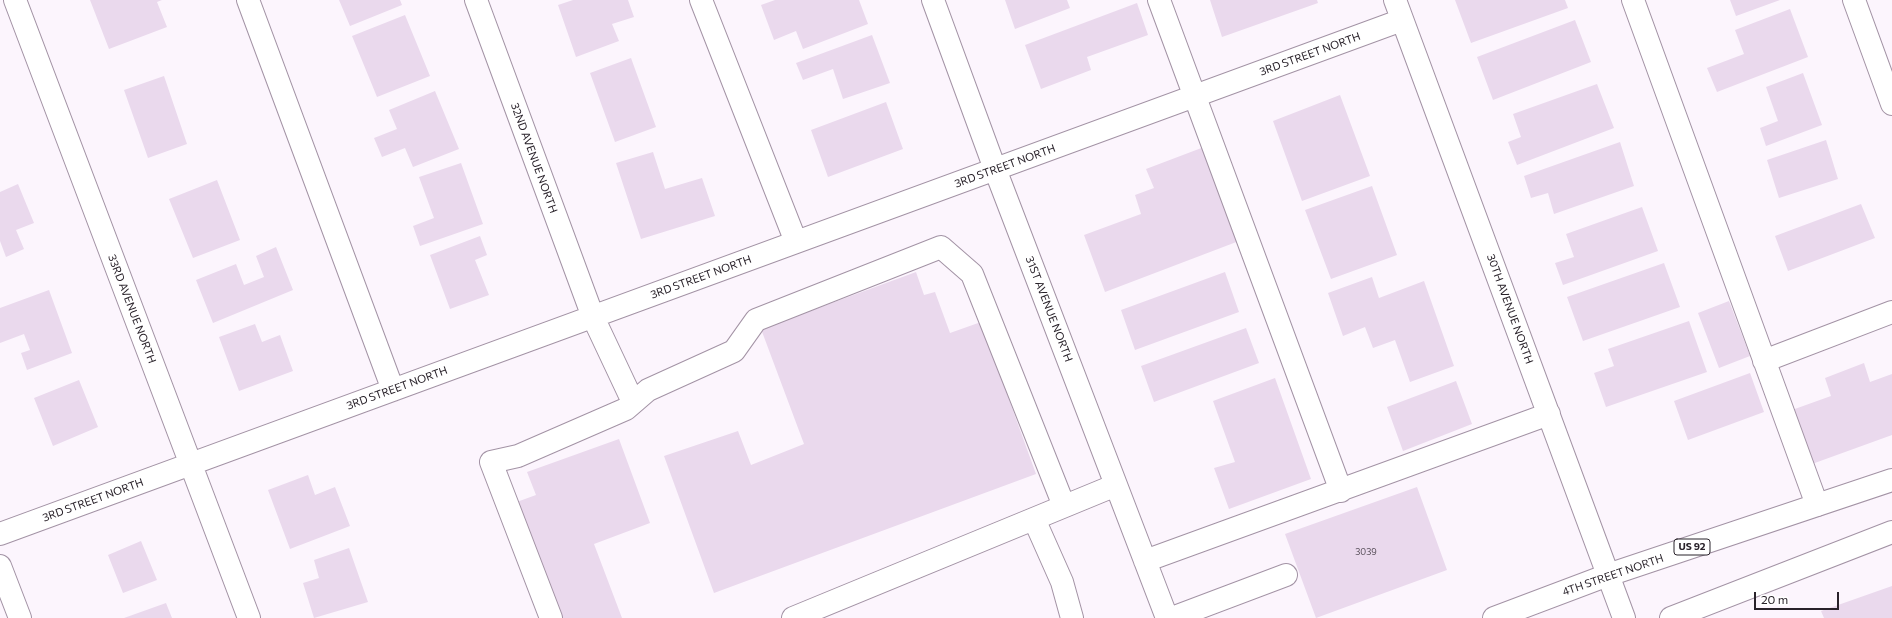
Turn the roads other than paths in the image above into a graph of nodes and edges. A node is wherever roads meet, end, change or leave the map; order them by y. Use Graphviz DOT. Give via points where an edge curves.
graph roads {
  1 [pos="15,0"];
  2 [pos="248,0"];
  3 [pos="476,0"];
  4 [pos="701,0"];
  5 [pos="933,0"];
  6 [pos="1159,0"];
  7 [pos="1395,0"];
  8 [pos="1633,0"];
  9 [pos="1854,0"];
  10 [pos="1402,20"];
  11 [pos="1195,96"];
  12 [pos="1892,104"];
  13 [pos="995,170"];
  14 [pos="796,242"];
  15 [pos="1892,312"];
  16 [pos="593,317"];
  17 [pos="1764,361"];
  18 [pos="394,390"];
  19 [pos="633,402"];
  20 [pos="1549,414"];
  21 [pos="191,464"];
  22 [pos="1892,480"];
  23 [pos="1116,485"];
  24 [pos="1341,491"];
  25 [pos="1816,504"];
  26 [pos="1064,506"];
  27 [pos="1034,519"];
  28 [pos="1892,532"];
  29 [pos="0,534"];
  30 [pos="1145,562"];
  31 [pos="0,566"];
  32 [pos="1608,575"];
  33 [pos="1286,576"];
  34 [pos="20,618"];
  35 [pos="249,618"];
  36 [pos="550,618"];
  37 [pos="793,618"];
  38 [pos="1072,618"];
  39 [pos="1167,618"];
  40 [pos="1172,618"];
  41 [pos="1494,618"];
  42 [pos="1624,618"];
  43 [pos="1672,618"];
  1 -- 21 [label="street, 33RD AVENUE NORTH"];
  2 -- 18 [label="street"];
  3 -- 16 [label="street, 32ND AVENUE NORTH"];
  4 -- 14 [label="street"];
  5 -- 13 [label="street, 31ST AVENUE NORTH"];
  6 -- 11 [label="street"];
  7 -- 10 [label="street, 30TH AVENUE NORTH"];
  8 -- 17 [label="street"];
  9 -- 12 [label="street"];
  10 -- 11 [label="street, 3RD STREET NORTH"];
  10 -- 20 [label="street, 30TH AVENUE NORTH"];
  11 -- 13 [label="street, 3RD STREET NORTH"];
  11 -- 24 [label="street"];
  13 -- 14 [label="street, 3RD STREET NORTH"];
  13 -- 23 [label="street, 31ST AVENUE NORTH"];
  14 -- 16 [label="street, 3RD STREET NORTH"];
  15 -- 17 [label="street"];
  16 -- 18 [label="street, 3RD STREET NORTH"];
  16 -- 19 [label="street, 32ND AVENUE NORTH"];
  17 -- 25 [label="street"];
  18 -- 21 [label="street, 3RD STREET NORTH"];
  19 -- 26 [label="street" via="648,390 734,351 756,320 941,247 972,274"];
  19 -- 36 [label="street" via="626,409 518,456 491,462"];
  20 -- 24 [label="street"];
  20 -- 32 [label="street, 30TH AVENUE NORTH"];
  21 -- 29 [label="street, 3RD STREET NORTH"];
  21 -- 35 [label="street, 33RD AVENUE NORTH"];
  22 -- 25 [label="street, 4TH STREET NORTH / US 92"];
  23 -- 26 [label="street"];
  23 -- 30 [label="street, 31ST AVENUE NORTH"];
  24 -- 30 [label="street"];
  25 -- 32 [label="street, 4TH STREET NORTH / US 92"];
  26 -- 27 [label="street"];
  27 -- 37 [label="street"];
  27 -- 38 [label="street" via="1062,582"];
  28 -- 43 [label="street"];
  30 -- 39 [label="street, 31ST AVENUE NORTH"];
  31 -- 34 [label="street"];
  32 -- 41 [label="street, 4TH STREET NORTH / US 92"];
  32 -- 42 [label="street, 30TH AVENUE NORTH"];
  33 -- 40 [label="street"];
}
